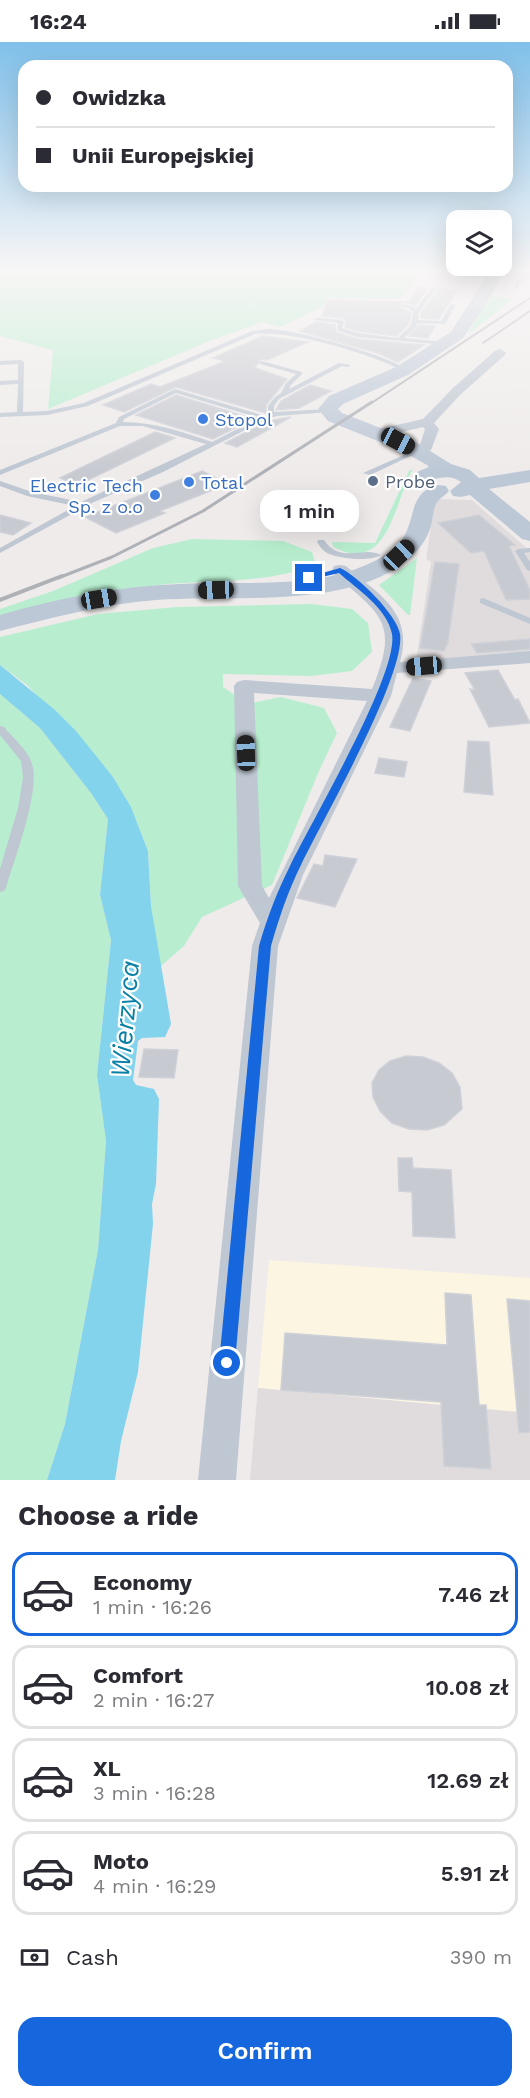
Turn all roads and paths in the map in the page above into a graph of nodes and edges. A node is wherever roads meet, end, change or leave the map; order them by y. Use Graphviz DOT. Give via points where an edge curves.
graph roads {
  1 [pos="245,336"];
  2 [pos="297,336"];
  3 [pos="369,336"];
  4 [pos="404,336"];
  5 [pos="454,336"];
  6 [pos="401,339"];
  7 [pos="445,344"];
  8 [pos="500,353"];
  9 [pos="0,363"];
  10 [pos="262,363"];
  11 [pos="348,365"];
  12 [pos="405,370"];
  13 [pos="21,382"];
  14 [pos="0,383"];
  15 [pos="284,394"];
  16 [pos="328,411"];
  17 [pos="20,414"];
  18 [pos="0,415"];
  19 [pos="268,417"];
  20 [pos="427,423"];
  21 [pos="119,424"];
  22 [pos="380,433"];
  23 [pos="212,444"];
  24 [pos="417,451"];
  25 [pos="0,473"];
  26 [pos="367,473"];
  27 [pos="530,476"];
  28 [pos="435,480"];
  29 [pos="0,483"];
  30 [pos="473,488"];
  31 [pos="84,505"];
  32 [pos="530,534"];
  33 [pos="321,542"];
  34 [pos="530,550"];
  35 [pos="0,551"];
  36 [pos="377,555"];
  37 [pos="530,568"];
  38 [pos="345,575"];
  39 [pos="483,601"];
  40 [pos="530,621"];
  41 [pos="0,623"];
  42 [pos="530,657"];
  43 [pos="391,667"];
  44 [pos="381,696"];
  45 [pos="0,729"];
  46 [pos="0,888"];
  47 [pos="272,922"];
  48 [pos="217,1480"];
  1 -- 17 [label="lane" via="86,405"];
  2 -- 12 [label="lane"];
  3 -- 6 [label="lane"];
  4 -- 6 [label="lane"];
  5 -- 7 [label="street"];
  6 -- 7 [label="lane"];
  7 -- 12 [label="street"];
  8 -- 20 [label="street"];
  9 -- 13 [label="lane" via="21,362"];
  10 -- 15 [label="lane" via="300,373"];
  11 -- 15 [label="lane" via="341,364"];
  12 -- 16 [label="street" via="336,400"];
  13 -- 14 [label="lane"];
  13 -- 17 [label="lane"];
  15 -- 19 [label="lane" via="271,406"];
  16 -- 19 [label="lane"];
  16 -- 22 [label="street" via="334,417"];
  17 -- 18 [label="lane"];
  19 -- 21 [label="lane" via="175,391 120,418"];
  19 -- 23 [label="lane"];
  20 -- 22 [label="street"];
  20 -- 24 [label="street" via="432,429 430,438 426,447"];
  21 -- 23 [label="lane" via="143,424"];
  21 -- 25 [label="lane"];
  22 -- 24 [label="street"];
  23 -- 31 [label="lane"];
  24 -- 26 [label="lane"];
  24 -- 28 [label="street"];
  27 -- 30 [label="street"];
  28 -- 30 [label="street"];
  28 -- 36 [label="street" via="411,503 399,533"];
  28 -- 38 [label="street" via="410,544 387,563"];
  29 -- 31 [label="lane" via="30,494"];
  30 -- 32 [label="street"];
  31 -- 35 [label="lane"];
  33 -- 36 [label="lane" via="336,553"];
  34 -- 37 [label="lane" via="519,551"];
  36 -- 38 [label="street"];
  38 -- 41 [label="street" via="311,587 117,597 65,605"];
  38 -- 43 [label="street" via="392,621 397,643"];
  39 -- 40 [label="lane"];
  42 -- 43 [label="street"];
  43 -- 44 [label="street"];
  44 -- 47 [label="street" via="295,866"];
  44 -- 47 [label="street" via="244,687 250,886"];
  45 -- 46 [label="lane" via="28,766 28,776"];
  47 -- 48 [label="street" via="265,946"];
}
